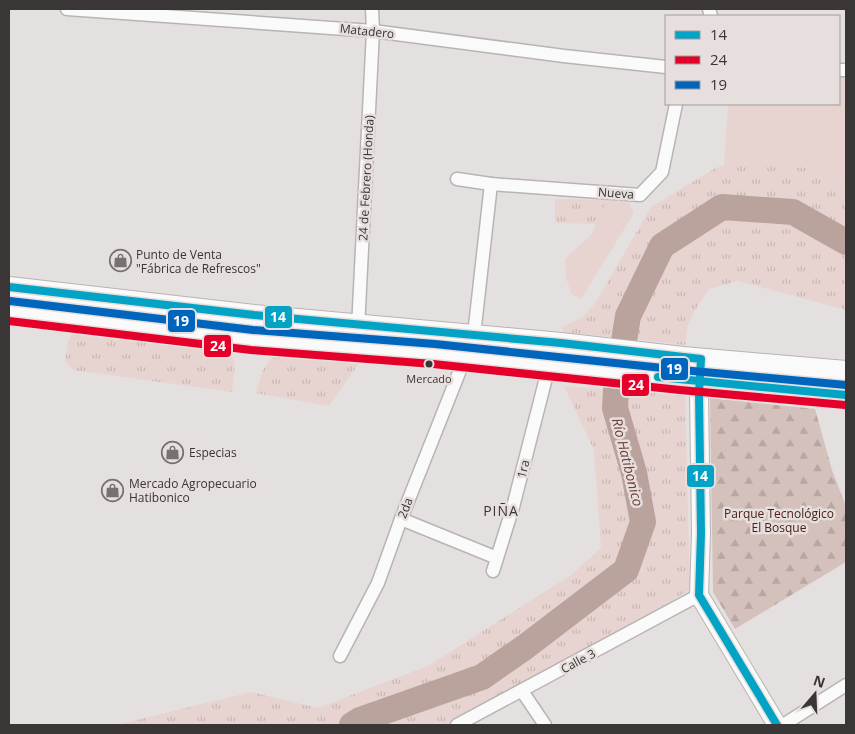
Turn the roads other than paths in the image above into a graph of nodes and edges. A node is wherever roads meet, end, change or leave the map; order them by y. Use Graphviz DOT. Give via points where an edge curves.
graph roads {
  1 [pos="67,9"];
  2 [pos="372,9"];
  3 [pos="176,12"];
  4 [pos="373,31"];
  5 [pos="665,68"];
  6 [pos="676,105"];
  7 [pos="457,180"];
  8 [pos="491,184"];
  9 [pos="9,287"];
  10 [pos="65,295"];
  11 [pos="9,311"];
  12 [pos="62,318"];
  13 [pos="358,325"];
  14 [pos="474,335"];
  15 [pos="357,348"];
  16 [pos="465,357"];
  17 [pos="692,358"];
  18 [pos="554,366"];
  19 [pos="846,371"];
  20 [pos="690,380"];
  21 [pos="846,395"];
  22 [pos="401,518"];
  23 [pos="497,558"];
  24 [pos="494,571"];
  25 [pos="699,596"];
  26 [pos="340,656"];
  27 [pos="846,685"];
  28 [pos="522,691"];
  29 [pos="457,725"];
  30 [pos="545,725"];
  31 [pos="777,725"];
  32 [pos="783,725"];
  1 -- 3 [label="street, Matadero"];
  2 -- 4 [label="street, 24 de Febrero (Honda)"];
  3 -- 4 [label="street, Matadero"];
  4 -- 5 [label="street, Matadero"];
  4 -- 13 [label="street, 24 de Febrero (Honda)"];
  6 -- 8 [label="street, Nueva" via="662,172 640,195"];
  7 -- 8 [label="street, Nueva"];
  8 -- 14 [label="street"];
  9 -- 10 [label="main road"];
  10 -- 12 [label="main road"];
  10 -- 13 [label="main road"];
  11 -- 12 [label="main road"];
  12 -- 15 [label="main road" via="252,340"];
  13 -- 14 [label="main road"];
  13 -- 15 [label="street, 24 de Febrero (Honda)"];
  14 -- 16 [label="street"];
  14 -- 17 [label="main road"];
  15 -- 16 [label="main road"];
  16 -- 18 [label="main road"];
  16 -- 22 [label="street, 2da"];
  17 -- 19 [label="main road"];
  17 -- 20 [label="main road"];
  18 -- 20 [label="main road"];
  18 -- 23 [label="street, 1ra"];
  20 -- 21 [label="main road"];
  20 -- 25 [label="main road" via="701,533"];
  22 -- 23 [label="street"];
  22 -- 26 [label="street, 2da" via="378,583"];
  23 -- 24 [label="street, 1ra"];
  25 -- 28 [label="street, Calle 3"];
  25 -- 31 [label="main road"];
  27 -- 32 [label="street"];
  28 -- 29 [label="street, Calle 3"];
  28 -- 30 [label="street"];
}
